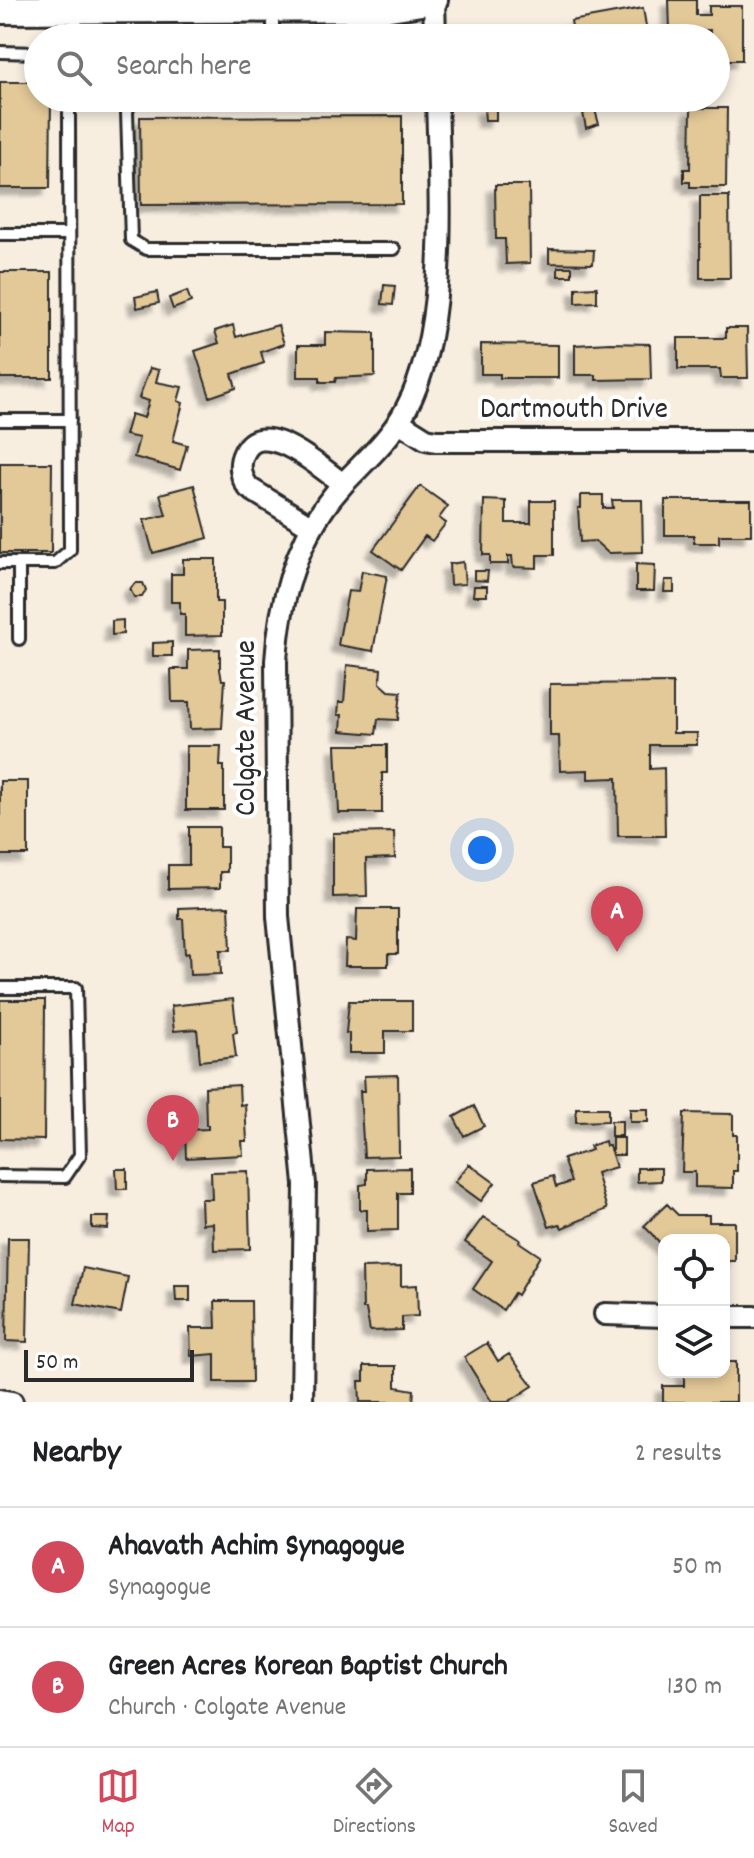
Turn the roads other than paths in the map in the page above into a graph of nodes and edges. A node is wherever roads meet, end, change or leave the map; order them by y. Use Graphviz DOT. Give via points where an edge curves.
graph roads {
  1 [pos="434,0"];
  2 [pos="76,9"];
  3 [pos="273,9"];
  4 [pos="0,10"];
  5 [pos="77,24"];
  6 [pos="273,24"];
  7 [pos="435,24"];
  8 [pos="0,52"];
  9 [pos="24,53"];
  10 [pos="72,112"];
  11 [pos="127,112"];
  12 [pos="437,112"];
  13 [pos="0,234"];
  14 [pos="69,234"];
  15 [pos="394,249"];
  16 [pos="0,420"];
  17 [pos="70,420"];
  18 [pos="399,422"];
  19 [pos="754,441"];
  20 [pos="343,484"];
  21 [pos="312,527"];
  22 [pos="0,563"];
  23 [pos="19,563"];
  24 [pos="19,639"];
  25 [pos="0,988"];
  26 [pos="0,1176"];
  27 [pos="605,1314"];
  28 [pos="658,1316"];
  29 [pos="730,1317"];
  30 [pos="754,1317"];
  31 [pos="0,1400"];
  32 [pos="12,1402"];
  33 [pos="302,1402"];
  1 -- 3 [label="street" via="384,8"];
  1 -- 7 [label="street"];
  2 -- 3 [label="street"];
  2 -- 4 [label="street"];
  2 -- 5 [label="lane"];
  3 -- 6 [label="lane"];
  8 -- 9 [label="lane"];
  10 -- 14 [label="lane"];
  11 -- 15 [label="lane" via="131,240 146,249"];
  12 -- 18 [label="street, Colgate Avenue" via="435,305 416,387"];
  13 -- 14 [label="lane"];
  14 -- 17 [label="lane"];
  16 -- 17 [label="lane"];
  17 -- 23 [label="lane" via="70,550 55,563"];
  18 -- 19 [label="street, Dartmouth Drive" via="436,441"];
  18 -- 20 [label="street, Colgate Avenue"];
  20 -- 21 [label="street, Colgate Avenue"];
  20 -- 21 [label="street" via="277,441 258,440 246,449 241,465 249,488"];
  21 -- 33 [label="street, Colgate Avenue" via="282,607 276,661 278,917 305,1184"];
  22 -- 23 [label="lane"];
  23 -- 24 [label="lane"];
  25 -- 26 [label="lane" via="76,988 80,1155 65,1177"];
  27 -- 28 [label="street"];
  29 -- 30 [label="street"];
  31 -- 32 [label="street"];
}
